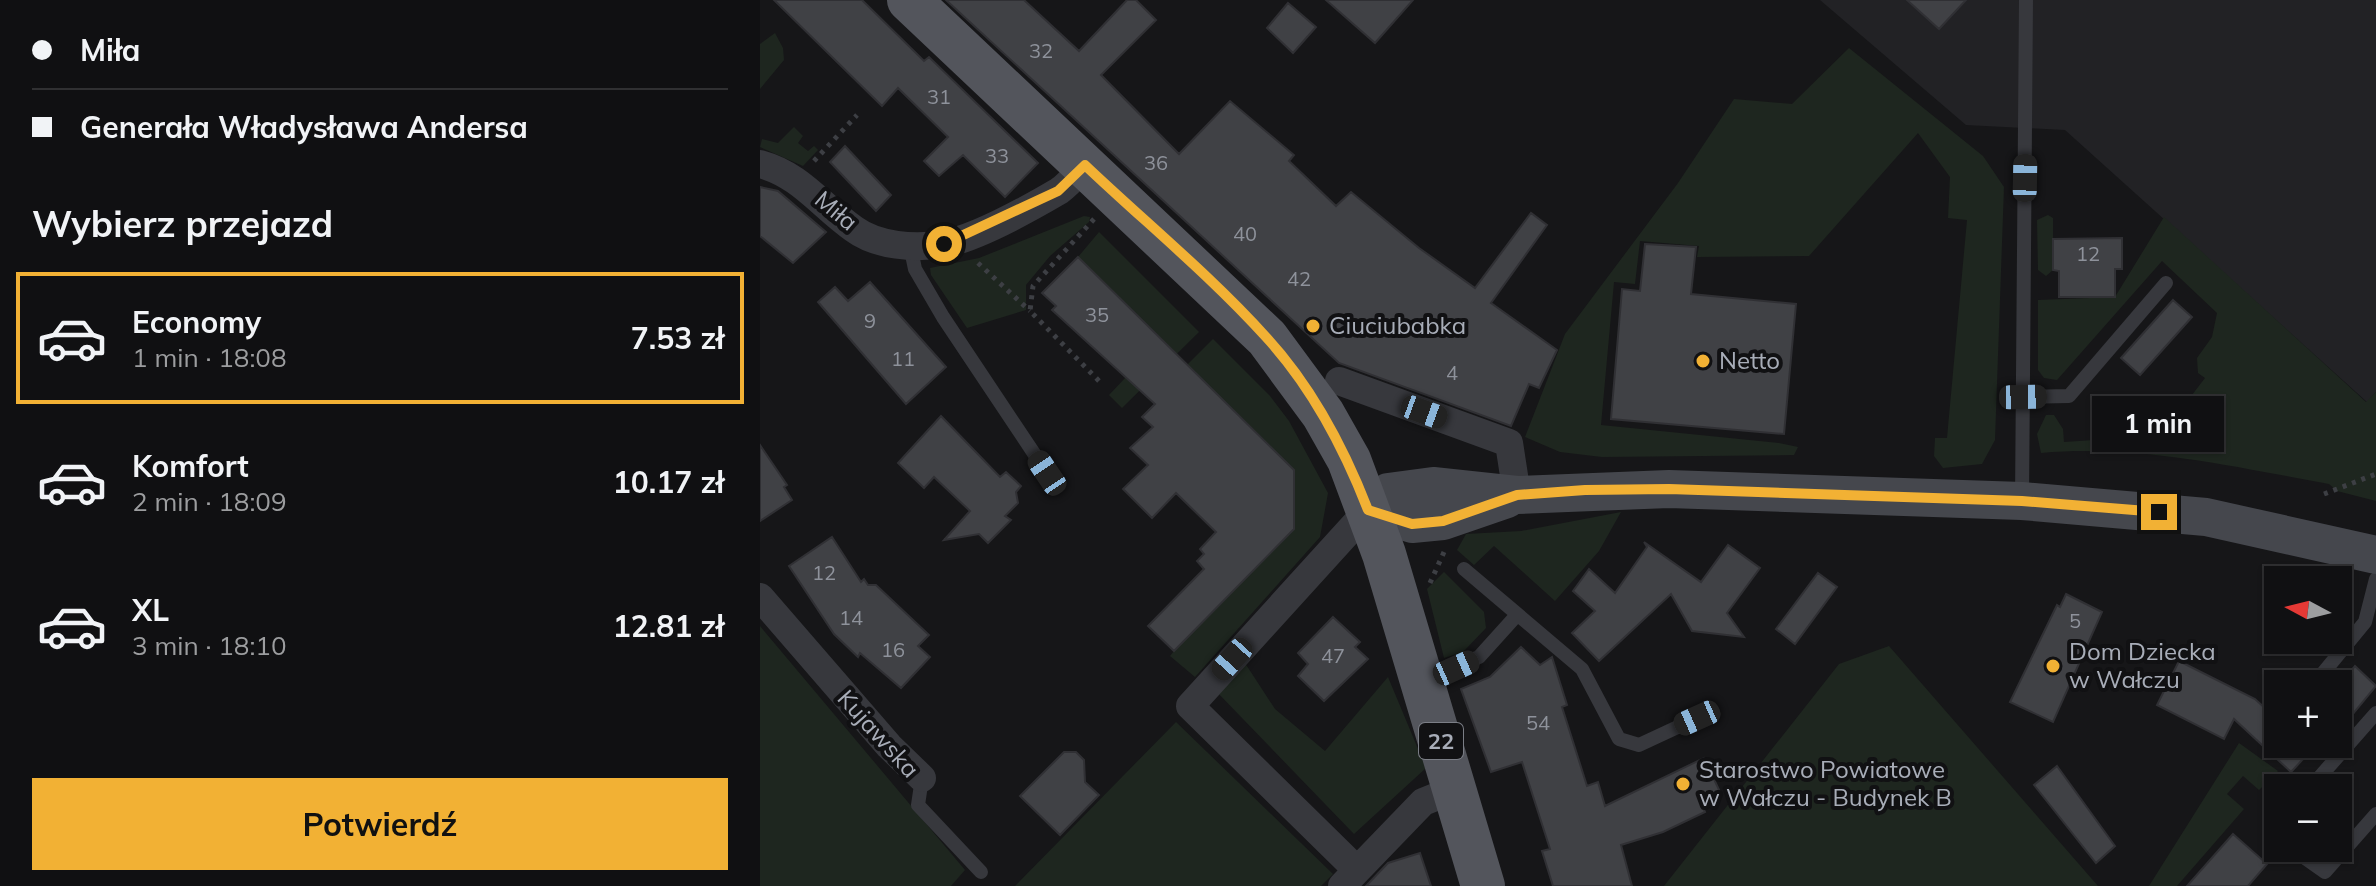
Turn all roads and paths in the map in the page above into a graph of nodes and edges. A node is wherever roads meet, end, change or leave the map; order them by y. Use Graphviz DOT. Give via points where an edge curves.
graph roads {
  1 [pos="909,0"];
  2 [pos="2026,0"];
  3 [pos="857,115"];
  4 [pos="760,164"];
  5 [pos="1085,165"];
  6 [pos="808,168"];
  7 [pos="1100,213"];
  8 [pos="910,245"];
  9 [pos="980,265"];
  10 [pos="2166,283"];
  11 [pos="1030,311"];
  12 [pos="1339,381"];
  13 [pos="1101,383"];
  14 [pos="2023,397"];
  15 [pos="1047,473"];
  16 [pos="2376,474"];
  17 [pos="2324,494"];
  18 [pos="1517,495"];
  19 [pos="2022,501"];
  20 [pos="1368,510"];
  21 [pos="2376,555"];
  22 [pos="1464,569"];
  23 [pos="2376,579"];
  24 [pos="760,597"];
  25 [pos="1516,616"];
  26 [pos="2370,626"];
  27 [pos="2328,670"];
  28 [pos="1422,680"];
  29 [pos="2376,713"];
  30 [pos="1697,718"];
  31 [pos="2352,739"];
  32 [pos="2334,758"];
  33 [pos="2321,774"];
  34 [pos="922,778"];
  35 [pos="1455,789"];
  36 [pos="2376,814"];
  37 [pos="2352,841"];
  38 [pos="2311,862"];
  39 [pos="2334,862"];
  40 [pos="981,872"];
  41 [pos="1349,878"];
  42 [pos="1483,886"];
  1 -- 5 [label="main road, 22"];
  2 -- 14 [label="lane"];
  3 -- 6 [label="path"];
  4 -- 8 [label="street, Miła" via="802,183 855,230 883,242"];
  5 -- 8 [label="street, Miła" via="1058,191 976,232 944,244"];
  5 -- 20 [label="main road, 22" via="1267,338 1323,414 1349,460"];
  7 -- 11 [label="path" via="1033,286"];
  8 -- 15 [label="lane" via="915,269 943,317"];
  9 -- 11 [label="path"];
  10 -- 14 [label="lane" via="2069,396"];
  11 -- 13 [label="path"];
  12 -- 18 [label="street" via="1509,443"];
  14 -- 19 [label="lane"];
  16 -- 17 [label="path"];
  18 -- 19 [label="main road" via="1669,489"];
  18 -- 20 [label="main road" via="1433,486 1388,492"];
  19 -- 21 [label="main road" via="2206,517"];
  20 -- 28 [label="main road, 22"];
  20 -- 41 [label="street" via="1190,706"];
  22 -- 25 [label="lane"];
  23 -- 26 [label="lane"];
  24 -- 34 [label="street, Kujawska"];
  25 -- 28 [label="lane" via="1479,657"];
  25 -- 30 [label="lane" via="1582,669 1619,739 1639,745"];
  26 -- 27 [label="lane"];
  28 -- 35 [label="main road, 22"];
  29 -- 31 [label="lane"];
  32 -- 33 [label="lane"];
  34 -- 40 [label="lane, Kujawska" via="918,805"];
  35 -- 41 [label="street" via="1423,802"];
  35 -- 42 [label="main road, 22"];
  36 -- 37 [label="lane"];
  38 -- 39 [label="lane" via="2325,872"];
}
